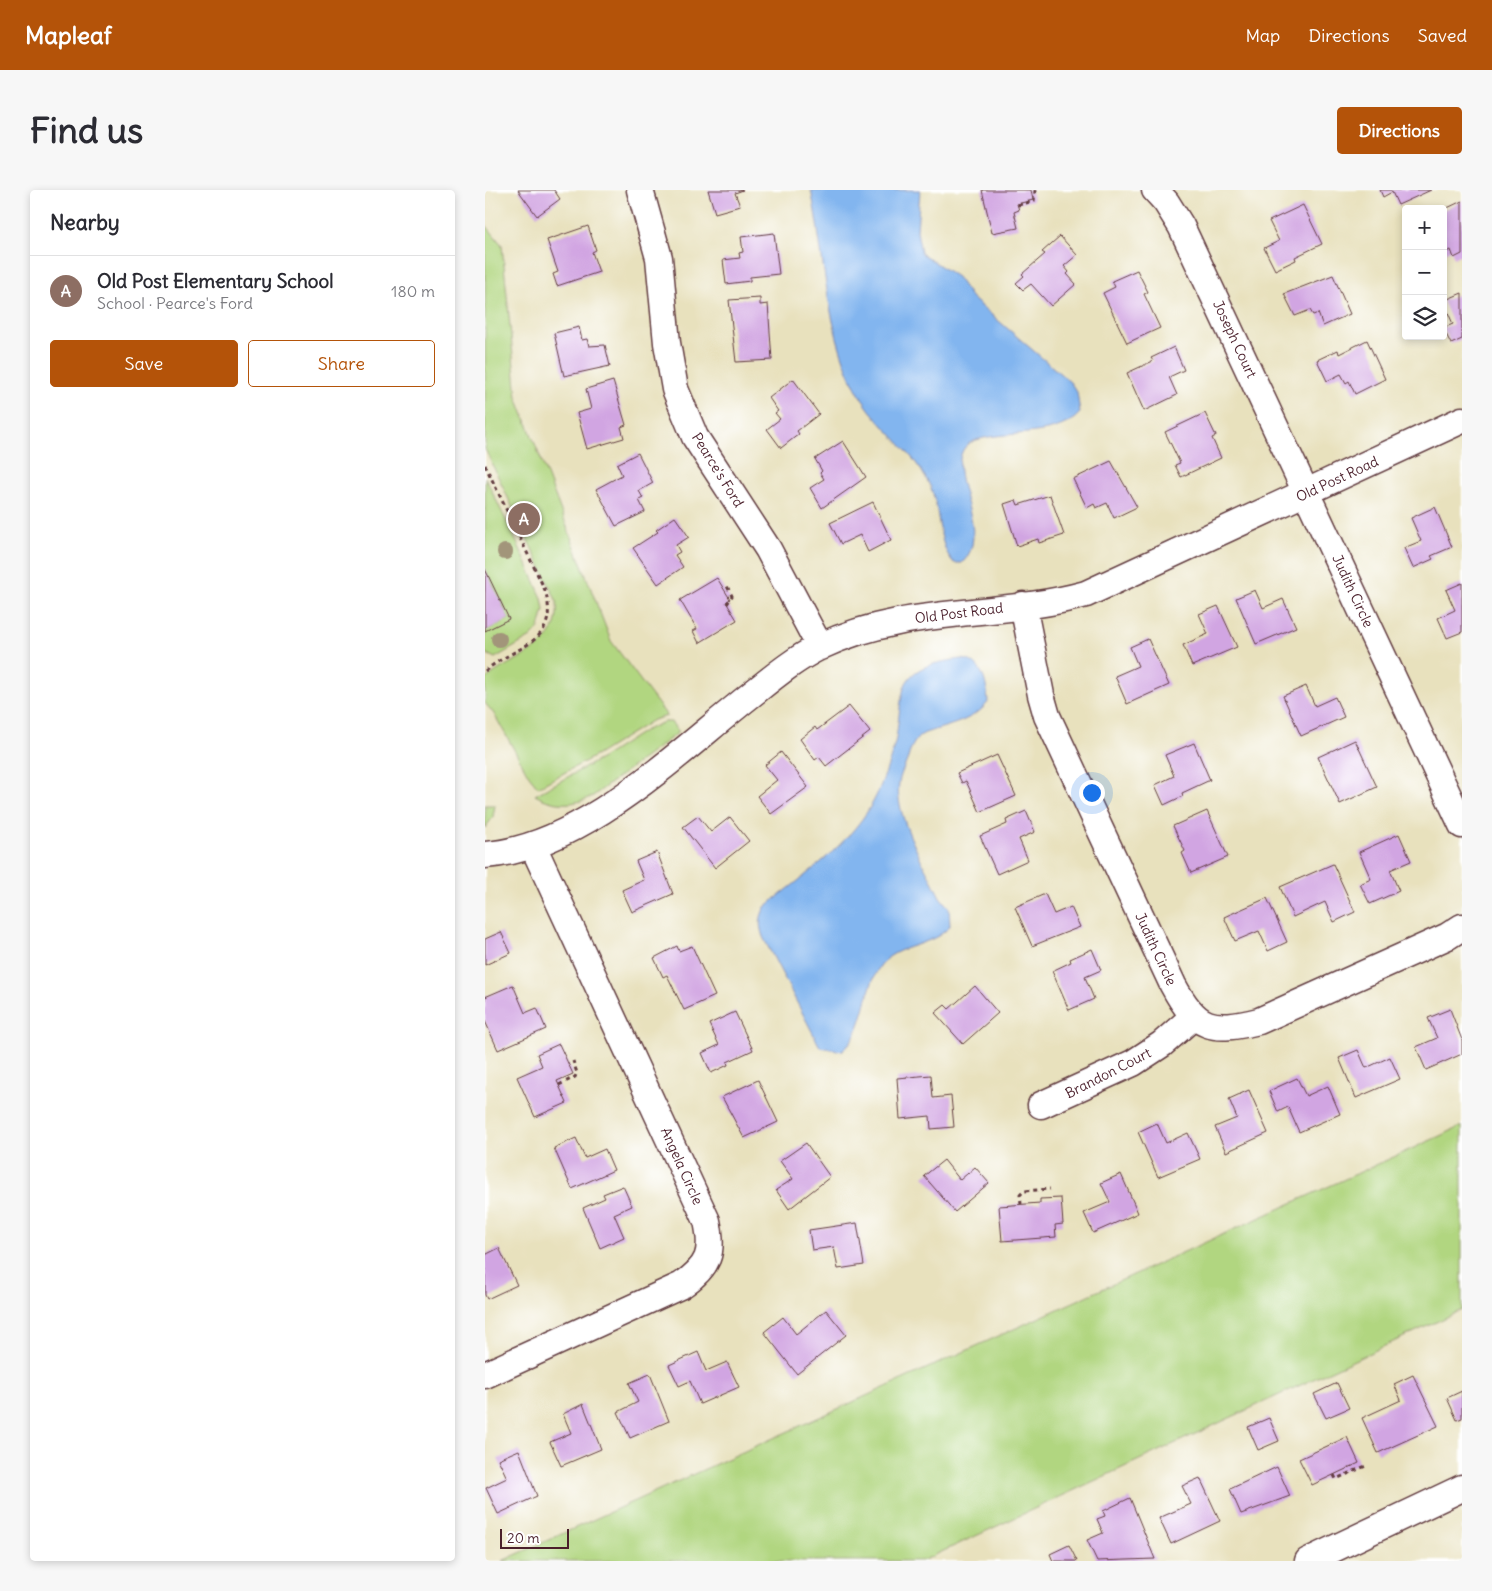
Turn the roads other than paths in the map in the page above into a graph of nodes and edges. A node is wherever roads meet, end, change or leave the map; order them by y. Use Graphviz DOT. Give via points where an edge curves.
graph roads {
  1 [pos="641,190"];
  2 [pos="1155,190"];
  3 [pos="1462,420"];
  4 [pos="1308,493"];
  5 [pos="1023,605"];
  6 [pos="821,647"];
  7 [pos="1462,825"];
  8 [pos="533,846"];
  9 [pos="485,855"];
  10 [pos="1462,927"];
  11 [pos="1194,1016"];
  12 [pos="1041,1106"];
  13 [pos="485,1375"];
  14 [pos="1462,1488"];
  15 [pos="1308,1561"];
  1 -- 6 [label="street, Pearce's Ford" via="659,258 675,389 695,437 768,549"];
  2 -- 4 [label="street, Joseph Court" via="1181,226"];
  3 -- 4 [label="street, Old Post Road"];
  4 -- 5 [label="street, Old Post Road" via="1086,594 1053,603"];
  4 -- 7 [label="street, Judith Circle"];
  5 -- 6 [label="street, Old Post Road" via="910,618 862,631"];
  5 -- 11 [label="street, Judith Circle" via="1047,716 1173,986"];
  6 -- 8 [label="street, Old Post Road" via="789,664 606,807"];
  8 -- 9 [label="street, Old Post Road"];
  8 -- 13 [label="street, Angela Circle" via="707,1221 711,1240 709,1257 698,1274 682,1285"];
  10 -- 11 [label="street, Judith Circle" via="1259,1022 1217,1028"];
  11 -- 12 [label="street, Brandon Court" via="1133,1064"];
  14 -- 15 [label="street"];
}
